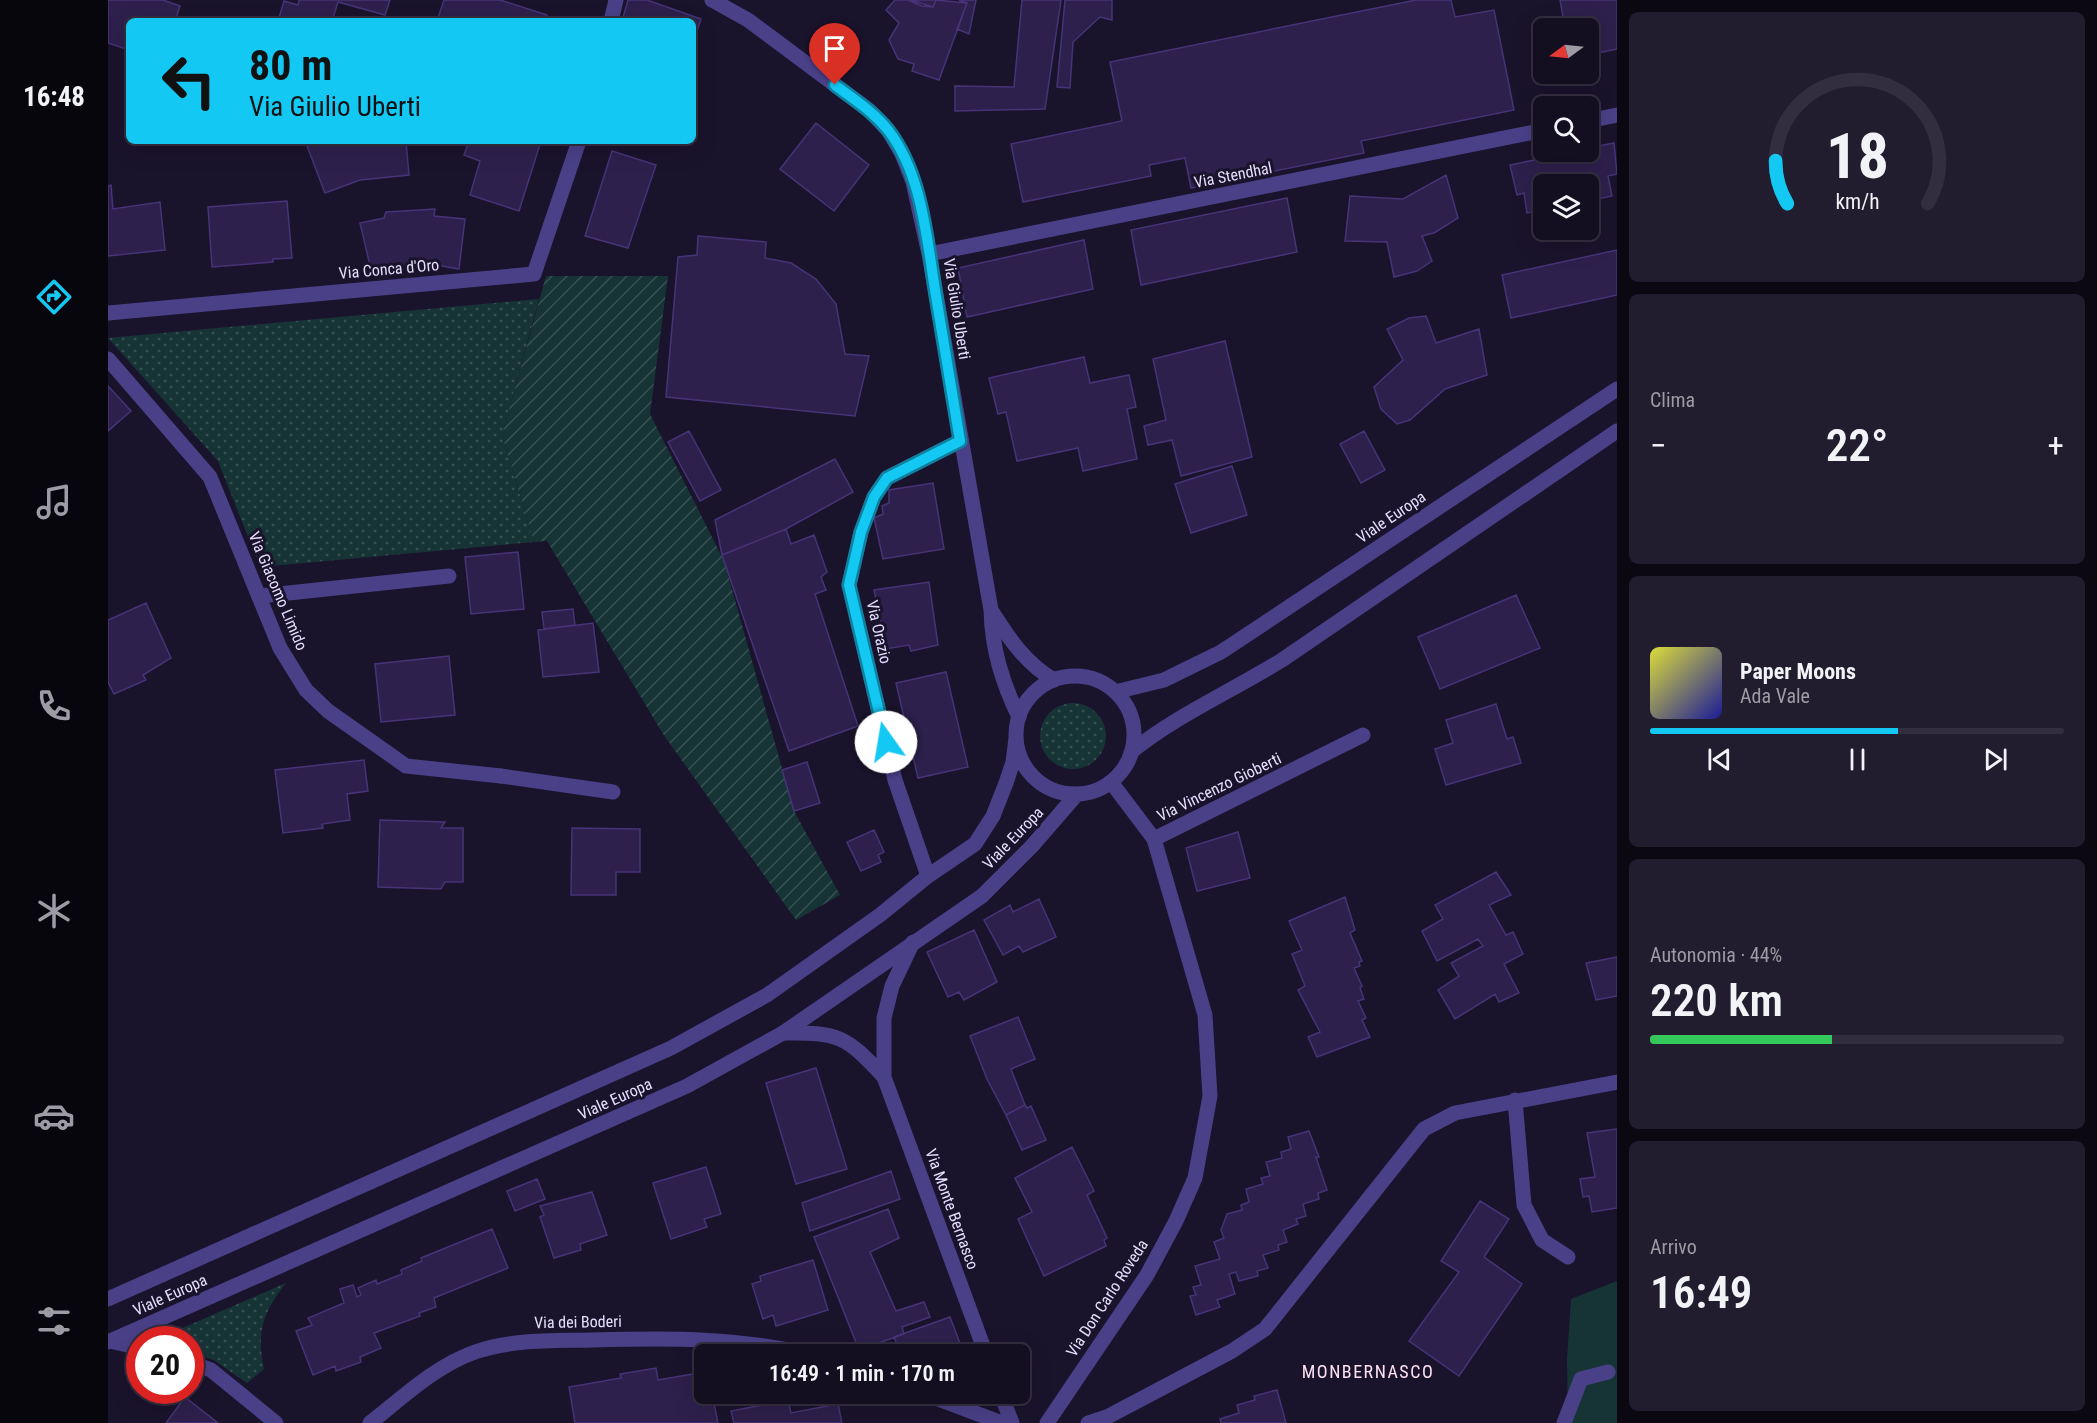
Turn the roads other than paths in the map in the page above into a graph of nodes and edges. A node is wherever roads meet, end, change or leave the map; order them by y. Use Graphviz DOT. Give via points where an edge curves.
graph roads {
  1 [pos="616,0"];
  2 [pos="712,0"];
  3 [pos="612,18"];
  4 [pos="1617,115"];
  5 [pos="1599,119"];
  6 [pos="1533,132"];
  7 [pos="578,144"];
  8 [pos="930,254"];
  9 [pos="108,314"];
  10 [pos="108,359"];
  11 [pos="1617,389"];
  12 [pos="1617,431"];
  13 [pos="960,441"];
  14 [pos="449,576"];
  15 [pos="260,596"];
  16 [pos="991,610"];
  17 [pos="1054,680"];
  18 [pos="1115,692"];
  19 [pos="1019,717"];
  20 [pos="1363,735"];
  21 [pos="1016,738"];
  22 [pos="1131,752"];
  23 [pos="1111,782"];
  24 [pos="613,792"];
  25 [pos="1077,794"];
  26 [pos="1154,839"];
  27 [pos="928,876"];
  28 [pos="913,942"];
  29 [pos="783,1033"];
  30 [pos="884,1077"];
  31 [pos="1617,1082"];
  32 [pos="1515,1100"];
  33 [pos="1568,1257"];
  34 [pos="108,1299"];
  35 [pos="109,1342"];
  36 [pos="758,1344"];
  37 [pos="982,1344"];
  38 [pos="126,1345"];
  39 [pos="204,1367"];
  40 [pos="1608,1372"];
  41 [pos="952,1404"];
  42 [pos="1005,1404"];
  43 [pos="276,1423"];
  44 [pos="369,1423"];
  45 [pos="1002,1423"];
  46 [pos="1012,1423"];
  47 [pos="1047,1423"];
  48 [pos="1088,1423"];
  49 [pos="1564,1423"];
  1 -- 3 [label="street"];
  2 -- 8 [label="street, Via Giulio Uberti" via="757,27 870,111 888,130 913,182"];
  4 -- 5 [label="street"];
  6 -- 8 [label="street, Via Stendhal"];
  7 -- 9 [label="street, Via Conca d'Oro" via="534,274"];
  8 -- 13 [label="street, Via Giulio Uberti"];
  10 -- 15 [label="street, Via Giacomo Limido" via="210,477"];
  11 -- 18 [label="street, Viale Europa" via="1190,669 1145,686"];
  12 -- 22 [label="street, Viale Europa" via="1282,660 1174,721"];
  13 -- 16 [label="street, Via Giulio Uberti"];
  13 -- 27 [label="street, Via Orazio" via="887,478 874,497 861,532 849,585 895,780"];
  14 -- 15 [label="street"];
  15 -- 24 [label="street, Via Giacomo Limido" via="280,648 306,690 328,711 406,766"];
  16 -- 17 [label="street, Via Giulio Uberti" via="1019,651"];
  16 -- 19 [label="street, Via Giulio Uberti" via="998,667"];
  17 -- 18 [label="street, Viale Europa" via="1087,677"];
  17 -- 19 [label="street, Viale Europa" via="1026,701"];
  18 -- 22 [label="street, Viale Europa" via="1132,719"];
  19 -- 21 [label="street, Viale Europa"];
  20 -- 26 [label="street, Via Vincenzo Gioberti"];
  21 -- 25 [label="street, Viale Europa" via="1020,756 1035,778 1059,792"];
  21 -- 27 [label="street, Viale Europa" via="1013,762 993,816 975,844"];
  22 -- 23 [label="street, Viale Europa" via="1124,768"];
  23 -- 25 [label="street" via="1095,791"];
  23 -- 26 [label="street, Via Vincenzo Gioberti"];
  25 -- 28 [label="street, Viale Europa" via="982,896"];
  26 -- 47 [label="street, Via Don Carlo Roveda" via="1205,1015 1210,1096 1195,1178 1147,1275"];
  27 -- 34 [label="street, Viale Europa" via="880,915 767,994 671,1048"];
  28 -- 29 [label="street, Viale Europa"];
  28 -- 30 [label="street, Via Monte Bernasco" via="892,986 884,1018"];
  29 -- 30 [label="street, Via Monte Bernasco" via="823,1032 844,1039"];
  29 -- 35 [label="street, Viale Europa" via="687,1086"];
  30 -- 37 [label="street, Via Monte Bernasco"];
  31 -- 32 [label="street"];
  32 -- 33 [label="street" via="1524,1205 1542,1240"];
  32 -- 48 [label="street" via="1455,1113 1424,1129 1265,1329 1232,1351 1109,1416"];
  35 -- 38 [label="street"];
  36 -- 44 [label="street, Via dei Boderi" via="698,1338 515,1342 474,1352 432,1374"];
  39 -- 43 [label="street"];
  40 -- 49 [label="street" via="1581,1379"];
  41 -- 45 [label="street"];
  42 -- 46 [label="street"];
}
